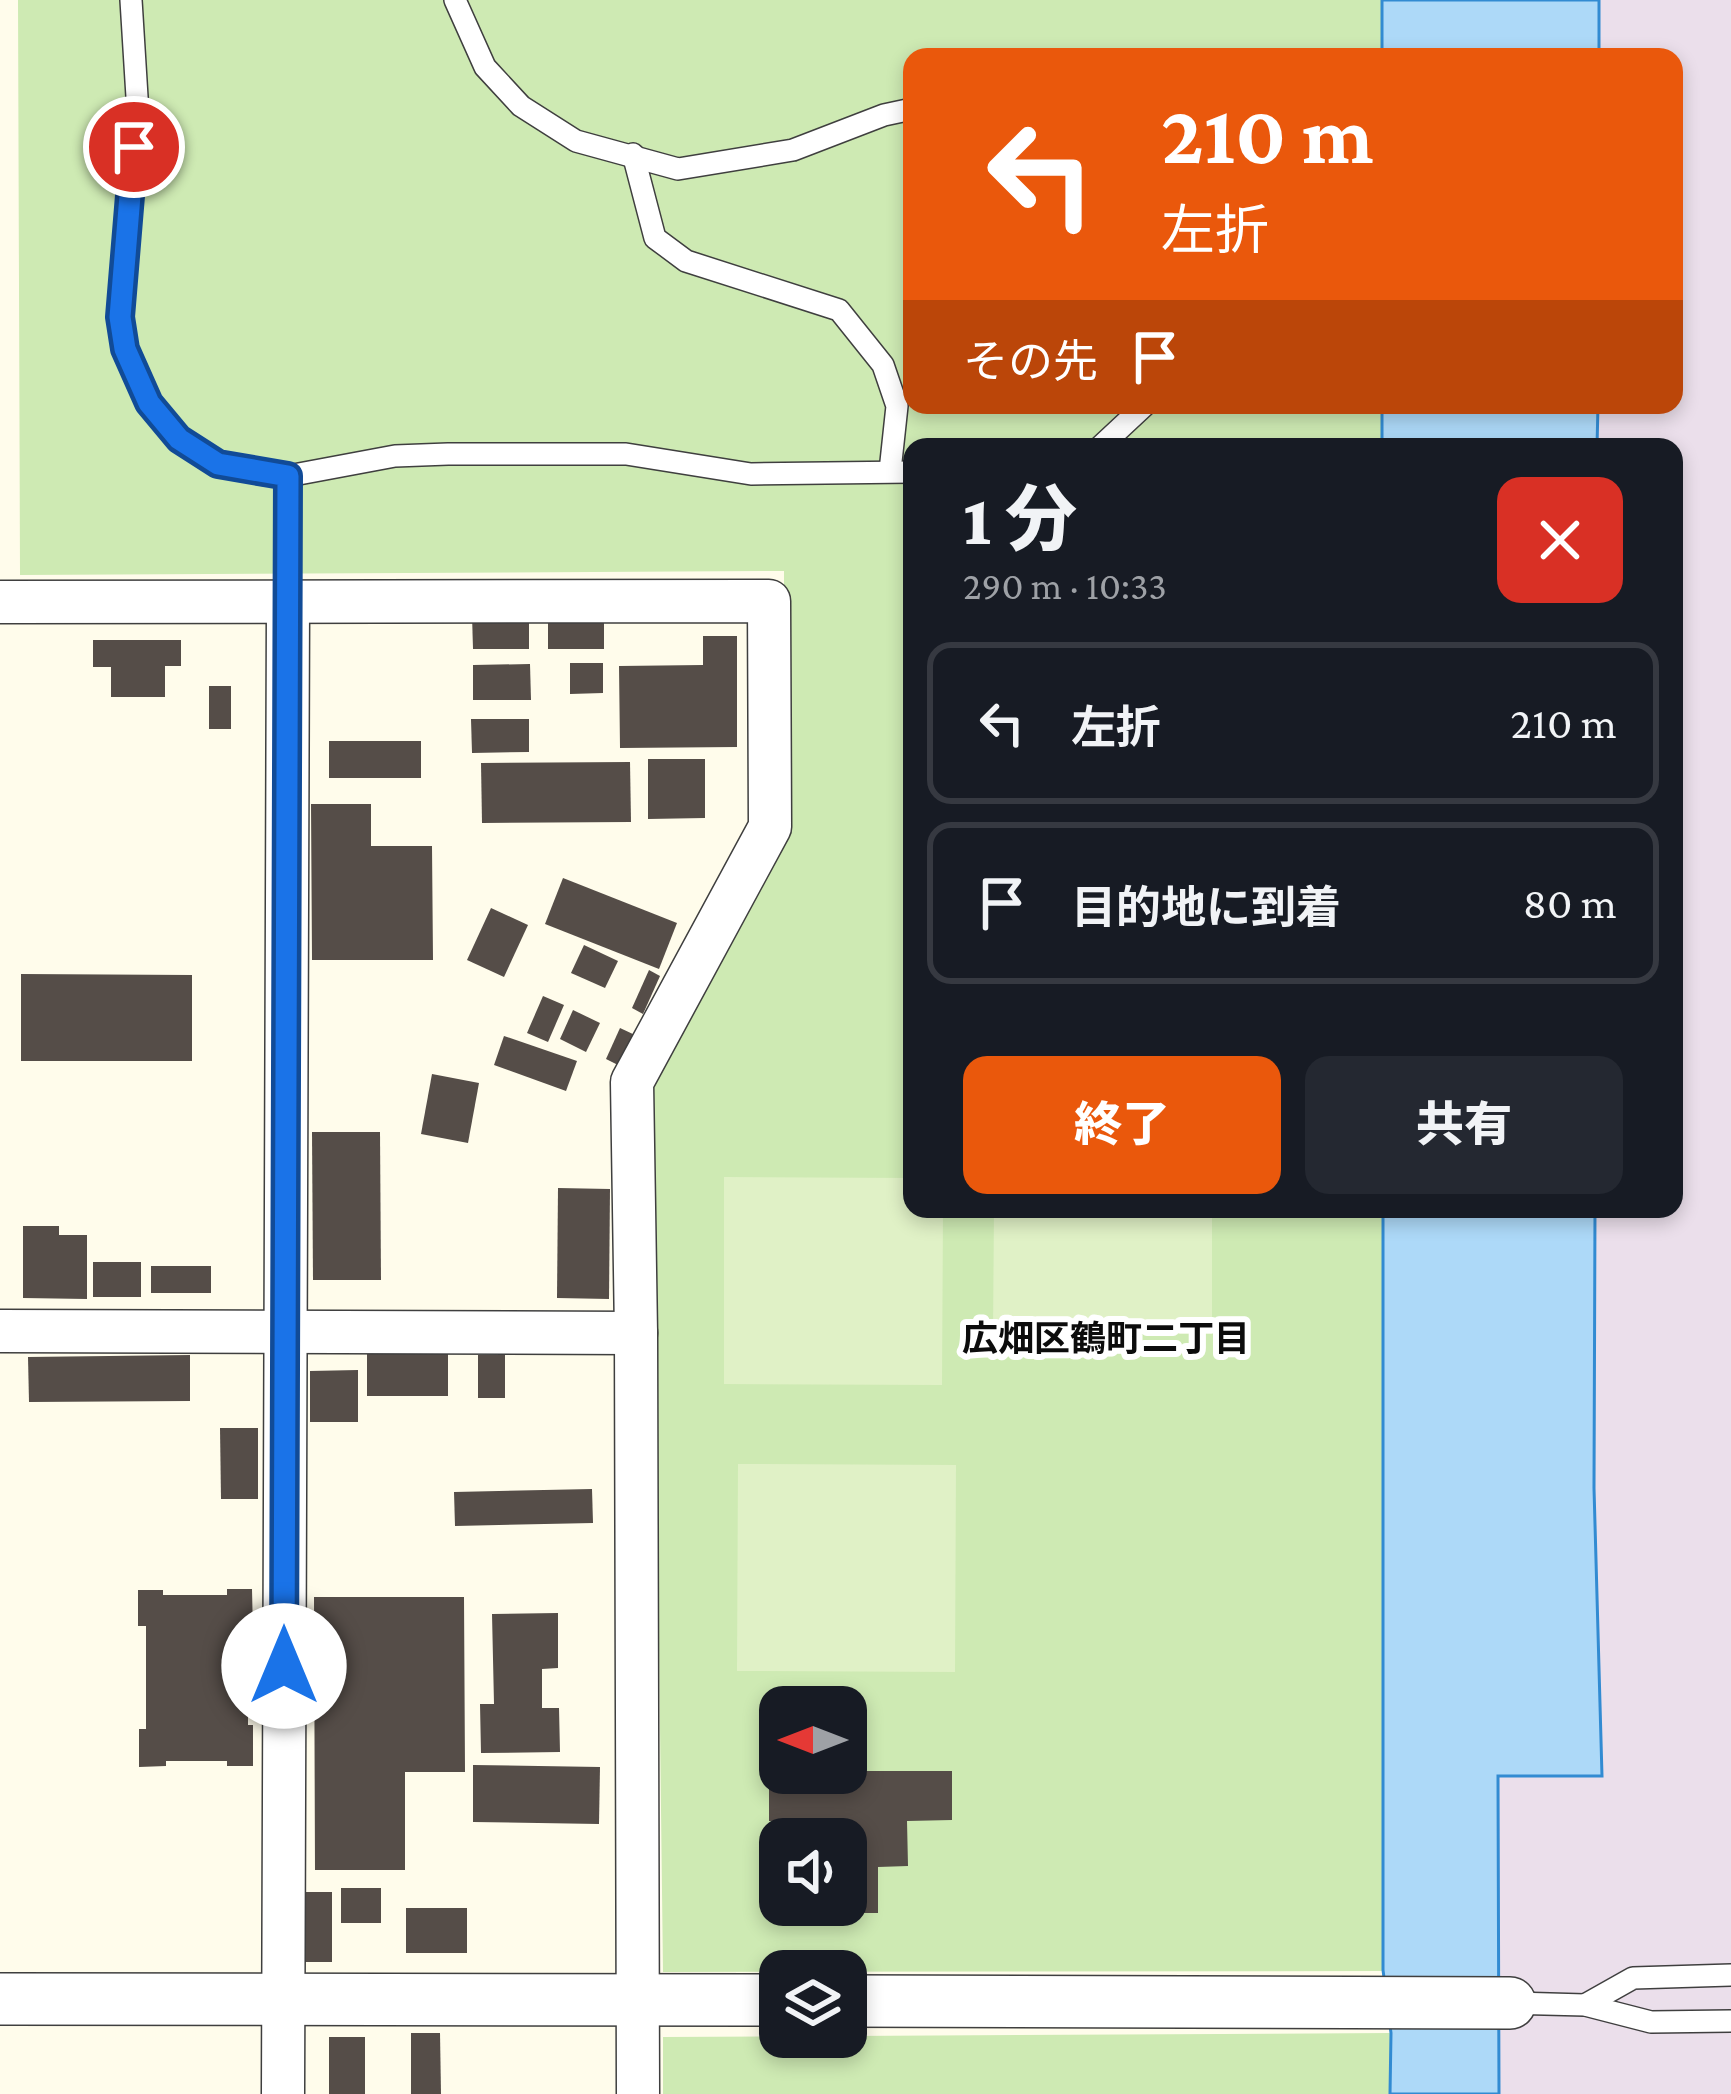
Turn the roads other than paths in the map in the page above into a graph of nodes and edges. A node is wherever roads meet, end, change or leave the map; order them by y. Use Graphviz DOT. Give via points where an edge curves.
graph roads {
  1 [pos="131,0"];
  2 [pos="455,0"];
  3 [pos="903,111"];
  4 [pos="633,154"];
  5 [pos="1135,414"];
  6 [pos="1110,438"];
  7 [pos="901,471"];
  8 [pos="288,476"];
  9 [pos="0,602"];
  10 [pos="288,604"];
  11 [pos="0,1330"];
  12 [pos="285,1332"];
  13 [pos="636,1333"];
  14 [pos="1731,1975"];
  15 [pos="0,1999"];
  16 [pos="284,2000"];
  17 [pos="638,2000"];
  18 [pos="759,2000"];
  19 [pos="867,2000"];
  20 [pos="1510,2003"];
  21 [pos="1585,2005"];
  22 [pos="1731,2021"];
  23 [pos="283,2094"];
  24 [pos="638,2094"];
  1 -- 8 [label="lane" via="138,113 120,317 125,349 149,403 179,439 218,464"];
  2 -- 4 [label="lane" via="485,67 521,106 576,141"];
  3 -- 4 [label="lane" via="748,160 678,169"];
  4 -- 7 [label="lane" via="655,238 686,261 839,310 883,364 897,406"];
  5 -- 6 [label="lane"];
  7 -- 8 [label="lane" via="751,474 626,454 448,454"];
  8 -- 10 [label="lane"];
  9 -- 10 [label="street"];
  10 -- 12 [label="street"];
  10 -- 13 [label="street" via="769,601 770,827 632,1082"];
  11 -- 12 [label="street"];
  12 -- 13 [label="street"];
  12 -- 16 [label="street"];
  13 -- 17 [label="street"];
  14 -- 21 [label="lane" via="1634,1978"];
  15 -- 16 [label="street"];
  16 -- 17 [label="street"];
  16 -- 23 [label="street"];
  17 -- 18 [label="street"];
  17 -- 24 [label="street"];
  19 -- 20 [label="street"];
  20 -- 21 [label="lane"];
  21 -- 22 [label="lane" via="1651,2022"];
}
